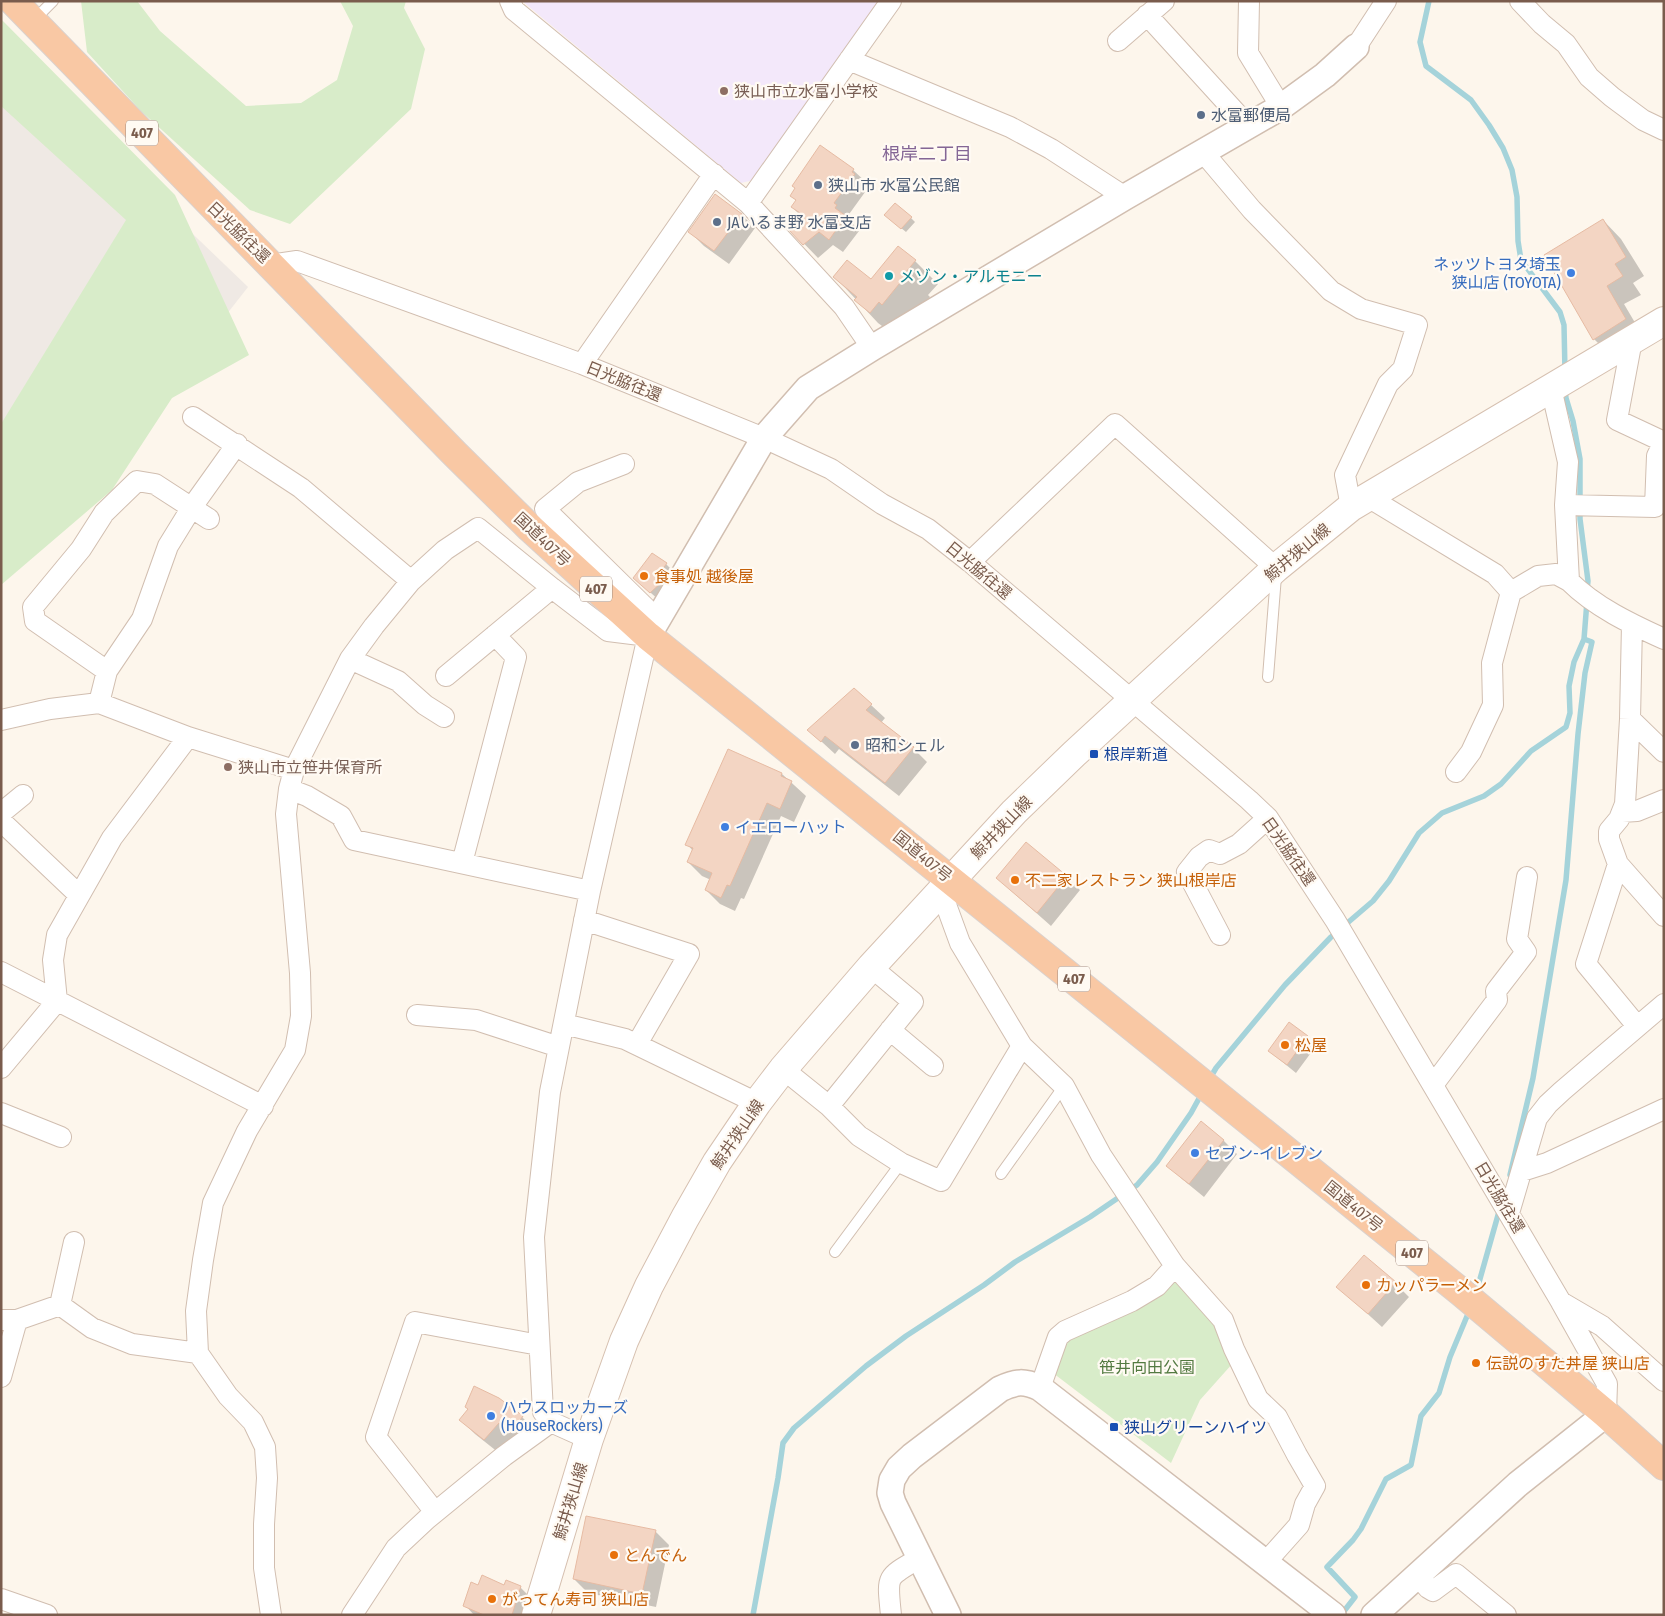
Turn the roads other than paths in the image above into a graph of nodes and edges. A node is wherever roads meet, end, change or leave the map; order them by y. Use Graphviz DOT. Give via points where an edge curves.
graph roads {
  1 [pos="13,1"];
  2 [pos="53,1"];
  3 [pos="510,1"];
  4 [pos="891,1"];
  5 [pos="1164,1"];
  6 [pos="1249,1"];
  7 [pos="1386,1"];
  8 [pos="1520,1"];
  9 [pos="1147,15"];
  10 [pos="32,21"];
  11 [pos="1118,41"];
  12 [pos="1356,47"];
  13 [pos="849,60"];
  14 [pos="1281,107"];
  15 [pos="1248,126"];
  16 [pos="1664,130"];
  17 [pos="1203,152"];
  18 [pos="714,174"];
  19 [pos="1125,197"];
  20 [pos="748,203"];
  21 [pos="270,265"];
  22 [pos="1664,321"];
  23 [pos="1632,340"];
  24 [pos="872,348"];
  25 [pos="582,364"];
  26 [pos="1558,384"];
  27 [pos="193,417"];
  28 [pos="764,438"];
  29 [pos="1664,442"];
  30 [pos="237,444"];
  31 [pos="624,464"];
  32 [pos="1360,502"];
  33 [pos="1567,505"];
  34 [pos="192,507"];
  35 [pos="209,519"];
  36 [pos="970,562"];
  37 [pos="1276,568"];
  38 [pos="411,581"];
  39 [pos="1574,586"];
  40 [pos="552,588"];
  41 [pos="1511,592"];
  42 [pos="1632,624"];
  43 [pos="652,627"];
  44 [pos="495,635"];
  45 [pos="1664,639"];
  46 [pos="350,659"];
  47 [pos="108,671"];
  48 [pos="446,676"];
  49 [pos="1268,677"];
  50 [pos="1134,701"];
  51 [pos="99,703"];
  52 [pos="444,717"];
  53 [pos="1630,719"];
  54 [pos="1,720"];
  55 [pos="188,737"];
  56 [pos="1664,752"];
  57 [pos="1456,772"];
  58 [pos="292,779"];
  59 [pos="23,795"];
  60 [pos="1664,800"];
  61 [pos="1622,812"];
  62 [pos="1,813"];
  63 [pos="1268,818"];
  64 [pos="1,821"];
  65 [pos="462,863"];
  66 [pos="1618,864"];
  67 [pos="1527,877"];
  68 [pos="946,885"];
  69 [pos="590,891"];
  70 [pos="79,895"];
  71 [pos="1664,916"];
  72 [pos="584,920"];
  73 [pos="1220,935"];
  74 [pos="871,968"];
  75 [pos="1,972"];
  76 [pos="57,1001"];
  77 [pos="1664,1004"];
  78 [pos="417,1016"];
  79 [pos="564,1024"];
  80 [pos="1650,1024"];
  81 [pos="890,1030"];
  82 [pos="637,1044"];
  83 [pos="1022,1046"];
  84 [pos="559,1047"];
  85 [pos="933,1066"];
  86 [pos="1,1068"];
  87 [pos="783,1069"];
  88 [pos="1433,1085"];
  89 [pos="1064,1086"];
  90 [pos="757,1103"];
  91 [pos="262,1106"];
  92 [pos="828,1106"];
  93 [pos="1664,1109"];
  94 [pos="1,1113"];
  95 [pos="61,1138"];
  96 [pos="901,1163"];
  97 [pos="1522,1171"];
  98 [pos="1001,1174"];
  99 [pos="1509,1212"];
  100 [pos="74,1242"];
  101 [pos="835,1252"];
  102 [pos="1175,1266"];
  103 [pos="1561,1302"];
  104 [pos="60,1305"];
  105 [pos="9,1320"];
  106 [pos="539,1345"];
  107 [pos="198,1353"];
  108 [pos="1,1378"];
  109 [pos="1664,1381"];
  110 [pos="1040,1388"];
  111 [pos="1606,1414"];
  112 [pos="551,1422"];
  113 [pos="589,1439"];
  114 [pos="1664,1466"];
  115 [pos="435,1512"];
  116 [pos="920,1558"];
  117 [pos="1266,1562"];
  118 [pos="1417,1575"];
  119 [pos="546,1584"];
  120 [pos="1,1599"];
  121 [pos="47,1615"];
  122 [pos="271,1615"];
  123 [pos="352,1615"];
  124 [pos="536,1615"];
  125 [pos="542,1615"];
  126 [pos="890,1615"];
  127 [pos="948,1615"];
  128 [pos="1334,1615"];
  129 [pos="1374,1615"];
  130 [pos="1506,1615"];
  1 -- 10 [label="highway, 日光脇往還 / 407"];
  2 -- 10 [label="lane"];
  3 -- 18 [label="street" via="514,10"];
  4 -- 13 [label="street"];
  5 -- 9 [label="street"];
  6 -- 14 [label="street" via="1248,53"];
  7 -- 12 [label="street"];
  8 -- 16 [label="street" via="1566,44 1589,77 1643,120"];
  9 -- 11 [label="street"];
  9 -- 15 [label="street"];
  10 -- 21 [label="highway, 日光脇往還 / 407"];
  12 -- 14 [label="street"];
  13 -- 19 [label="street" via="1010,127 1051,149"];
  13 -- 20 [label="street"];
  14 -- 15 [label="street"];
  15 -- 17 [label="street"];
  17 -- 19 [label="street"];
  17 -- 32 [label="street" via="1252,210 1331,291 1361,309 1417,325 1403,368 1388,384 1345,475"];
  18 -- 20 [label="street"];
  18 -- 25 [label="street"];
  19 -- 24 [label="street"];
  20 -- 24 [label="street" via="844,307"];
  21 -- 25 [label="street, 日光脇往還" via="297,261"];
  21 -- 43 [label="highway, 国道407号 / 407" via="530,528"];
  22 -- 23 [label="main road, 鯨井狭山線"];
  23 -- 26 [label="main road, 鯨井狭山線"];
  23 -- 29 [label="street" via="1617,420"];
  24 -- 28 [label="street" via="808,388"];
  25 -- 28 [label="street, 日光脇往還"];
  26 -- 32 [label="main road, 鯨井狭山線"];
  26 -- 33 [label="street" via="1568,462"];
  27 -- 30 [label="street"];
  28 -- 36 [label="street, 日光脇往還" via="831,469 882,504 928,529"];
  28 -- 43 [label="street"];
  29 -- 33 [label="street" via="1657,456 1655,507"];
  30 -- 34 [label="street"];
  30 -- 38 [label="street" via="301,488"];
  31 -- 43 [label="street" via="578,482 545,509"];
  32 -- 37 [label="main road, 鯨井狭山線"];
  32 -- 41 [label="street" via="1495,574"];
  33 -- 39 [label="street"];
  34 -- 35 [label="street"];
  34 -- 47 [label="street" via="168,546 142,619"];
  34 -- 47 [label="street" via="155,484 137,481 104,513 81,549 33,607 35,621"];
  36 -- 37 [label="street" via="1115,424"];
  36 -- 50 [label="street, 日光脇往還"];
  37 -- 49 [label="lane"];
  37 -- 50 [label="main road, 鯨井狭山線"];
  38 -- 40 [label="street" via="445,550 478,528"];
  38 -- 46 [label="street"];
  39 -- 41 [label="street" via="1556,574 1538,576"];
  39 -- 42 [label="street"];
  40 -- 43 [label="street" via="608,631"];
  40 -- 44 [label="street"];
  41 -- 57 [label="street" via="1492,662 1493,705 1471,752"];
  42 -- 45 [label="street"];
  42 -- 53 [label="street"];
  43 -- 68 [label="highway, 国道407号 / 407"];
  43 -- 69 [label="street"];
  44 -- 48 [label="street"];
  44 -- 65 [label="street" via="516,657"];
  46 -- 52 [label="street" via="398,681"];
  46 -- 58 [label="street"];
  47 -- 51 [label="street"];
  50 -- 63 [label="street, 日光脇往還"];
  50 -- 68 [label="main road, 鯨井狭山線" via="1074,754"];
  51 -- 54 [label="street"];
  51 -- 55 [label="street"];
  53 -- 56 [label="street"];
  53 -- 61 [label="street"];
  55 -- 58 [label="street"];
  55 -- 70 [label="street" via="112,838"];
  58 -- 65 [label="street" via="307,796 341,816 354,840"];
  58 -- 91 [label="street" via="286,814 301,1016 295,1050"];
  59 -- 62 [label="street"];
  60 -- 61 [label="street" via="1637,811"];
  61 -- 66 [label="street" via="1609,830"];
  63 -- 73 [label="street" via="1239,844 1220,854 1209,850 1187,872"];
  63 -- 88 [label="street, 日光脇往還" via="1336,921"];
  64 -- 70 [label="street"];
  65 -- 69 [label="street"];
  66 -- 71 [label="street"];
  66 -- 80 [label="street" via="1586,964"];
  67 -- 88 [label="street" via="1517,939 1526,952 1496,991 1497,1000"];
  68 -- 74 [label="main road, 鯨井狭山線"];
  68 -- 83 [label="street" via="960,943"];
  68 -- 111 [label="highway, 国道407号 / 407" via="1207,1087 1462,1292"];
  69 -- 72 [label="street"];
  70 -- 76 [label="street" via="57,936 53,960"];
  72 -- 79 [label="street"];
  72 -- 82 [label="street" via="689,954"];
  74 -- 81 [label="street" via="913,1002"];
  74 -- 87 [label="main road, 鯨井狭山線"];
  75 -- 76 [label="street"];
  76 -- 86 [label="street"];
  76 -- 91 [label="street"];
  77 -- 80 [label="street"];
  78 -- 84 [label="street" via="476,1020"];
  79 -- 82 [label="street"];
  79 -- 84 [label="street"];
  80 -- 97 [label="street" via="1548,1104 1537,1118"];
  81 -- 85 [label="street"];
  81 -- 92 [label="street"];
  82 -- 90 [label="street"];
  83 -- 89 [label="street"];
  83 -- 96 [label="street" via="941,1181"];
  84 -- 106 [label="street" via="550,1092 534,1237"];
  87 -- 90 [label="main road, 鯨井狭山線"];
  87 -- 92 [label="street"];
  88 -- 99 [label="street, 日光脇往還"];
  89 -- 98 [label="lane"];
  89 -- 102 [label="street" via="1100,1155"];
  90 -- 113 [label="main road, 鯨井狭山線" via="713,1170 649,1286 624,1341"];
  91 -- 107 [label="street" via="213,1203 196,1311"];
  92 -- 96 [label="street" via="859,1136"];
  93 -- 97 [label="street" via="1547,1163"];
  94 -- 95 [label="street"];
  96 -- 101 [label="lane"];
  97 -- 99 [label="street"];
  99 -- 103 [label="street, 日光脇往還"];
  100 -- 104 [label="street"];
  102 -- 110 [label="street" via="1157,1286 1132,1301 1058,1336"];
  102 -- 117 [label="street" via="1223,1320 1258,1399 1277,1417 1315,1486 1304,1504 1298,1525"];
  103 -- 109 [label="street" via="1602,1326"];
  103 -- 111 [label="street, 日光脇往還" via="1607,1384"];
  104 -- 105 [label="street"];
  104 -- 107 [label="street" via="92,1328 132,1344"];
  105 -- 108 [label="street"];
  106 -- 112 [label="street" via="543,1412"];
  106 -- 115 [label="street" via="414,1322 376,1437"];
  107 -- 122 [label="street" via="228,1396 253,1422 265,1447 264,1568"];
  110 -- 116 [label="street" via="1027,1382 1012,1383 899,1468 892,1480 890,1493"];
  110 -- 117 [label="street"];
  111 -- 114 [label="highway, 407"];
  111 -- 118 [label="street" via="1518,1484"];
  112 -- 113 [label="street"];
  112 -- 115 [label="street"];
  113 -- 119 [label="main road, 鯨井狭山線"];
  115 -- 123 [label="street" via="396,1548"];
  116 -- 126 [label="street" via="895,1572 890,1579"];
  116 -- 127 [label="street"];
  117 -- 128 [label="street"];
  118 -- 129 [label="street"];
  118 -- 130 [label="street" via="1433,1591 1456,1574"];
  119 -- 124 [label="main road, 鯨井狭山線"];
  119 -- 125 [label="street"];
  120 -- 121 [label="street"];
}
